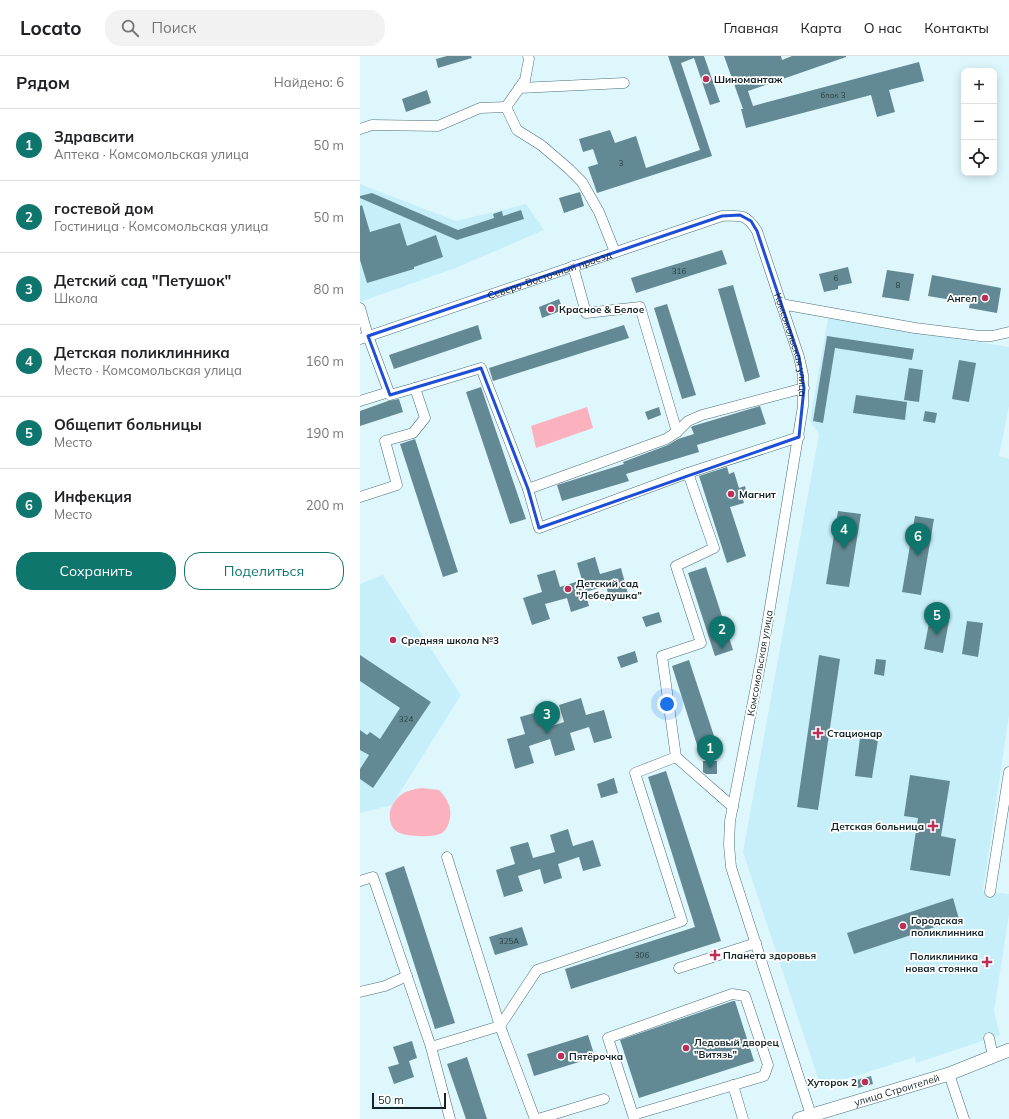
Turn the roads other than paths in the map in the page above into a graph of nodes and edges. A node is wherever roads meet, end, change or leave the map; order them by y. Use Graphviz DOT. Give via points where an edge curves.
graph roads {
  1 [pos="528,56"];
  2 [pos="624,83"];
  3 [pos="519,88"];
  4 [pos="506,107"];
  5 [pos="360,129"];
  6 [pos="740,215"];
  7 [pos="615,252"];
  8 [pos="573,266"];
  9 [pos="781,304"];
  10 [pos="360,308"];
  11 [pos="1009,332"];
  12 [pos="364,337"];
  13 [pos="415,388"];
  14 [pos="804,388"];
  15 [pos="388,392"];
  16 [pos="360,401"];
  17 [pos="677,432"];
  18 [pos="799,437"];
  19 [pos="688,473"];
  20 [pos="528,488"];
  21 [pos="360,497"];
  22 [pos="676,757"];
  23 [pos="1009,772"];
  24 [pos="733,807"];
  25 [pos="446,857"];
  26 [pos="360,881"];
  27 [pos="990,892"];
  28 [pos="756,943"];
  29 [pos="679,968"];
  30 [pos="407,976"];
  31 [pos="360,992"];
  32 [pos="500,1026"];
  33 [pos="989,1038"];
  34 [pos="431,1047"];
  35 [pos="1009,1050"];
  36 [pos="993,1056"];
  37 [pos="949,1074"];
  38 [pos="733,1085"];
  39 [pos="604,1098"];
  40 [pos="634,1117"];
  41 [pos="805,1117"];
  42 [pos="450,1119"];
  43 [pos="535,1119"];
  44 [pos="538,1119"];
  45 [pos="743,1119"];
  46 [pos="964,1119"];
  1 -- 3 [label="street" via="525,80"];
  2 -- 3 [label="street"];
  3 -- 4 [label="street"];
  4 -- 5 [label="street" via="480,108 438,126 372,125"];
  4 -- 7 [label="street" via="517,130 541,144 582,182 599,212"];
  6 -- 7 [label="street, Северо-Восточный проезд" via="722,216"];
  6 -- 9 [label="street, Комсомольская улица" via="751,221 757,231"];
  7 -- 8 [label="street, Северо-Восточный проезд"];
  8 -- 12 [label="street, Северо-Восточный проезд"];
  8 -- 17 [label="street" via="586,313 640,307"];
  9 -- 11 [label="street" via="916,328 980,336"];
  9 -- 14 [label="street, Комсомольская улица" via="799,357"];
  10 -- 12 [label="street"];
  12 -- 15 [label="street"];
  13 -- 15 [label="street" via="390,395"];
  13 -- 20 [label="street" via="481,368"];
  13 -- 21 [label="street" via="425,418 413,433 386,441 397,485"];
  14 -- 17 [label="street" via="702,415 688,421"];
  14 -- 18 [label="street, Комсомольская улица"];
  15 -- 16 [label="street"];
  17 -- 20 [label="street" via="666,440"];
  18 -- 19 [label="street"];
  18 -- 24 [label="street, Комсомольская улица"];
  19 -- 20 [label="street" via="539,528"];
  19 -- 22 [label="street" via="714,548 676,566 701,643 662,656"];
  22 -- 24 [label="street"];
  22 -- 32 [label="street" via="635,773 682,921 537,970"];
  23 -- 27 [label="street"];
  24 -- 28 [label="street, Комсомольская улица" via="729,845 731,867"];
  25 -- 32 [label="street"];
  26 -- 30 [label="street" via="373,877"];
  28 -- 29 [label="street"];
  28 -- 41 [label="street, Комсомольская улица"];
  30 -- 31 [label="street" via="385,986"];
  30 -- 34 [label="street"];
  32 -- 34 [label="street"];
  32 -- 43 [label="street"];
  33 -- 36 [label="street"];
  34 -- 42 [label="street"];
  35 -- 36 [label="main road, улица Строителей"];
  36 -- 37 [label="main road, улица Строителей"];
  37 -- 41 [label="main road, улица Строителей"];
  37 -- 46 [label="street"];
  38 -- 40 [label="street"];
  38 -- 40 [label="street" via="764,1076 768,1065 745,996 732,994 608,1038"];
  38 -- 45 [label="street"];
  39 -- 44 [label="street"];
}
